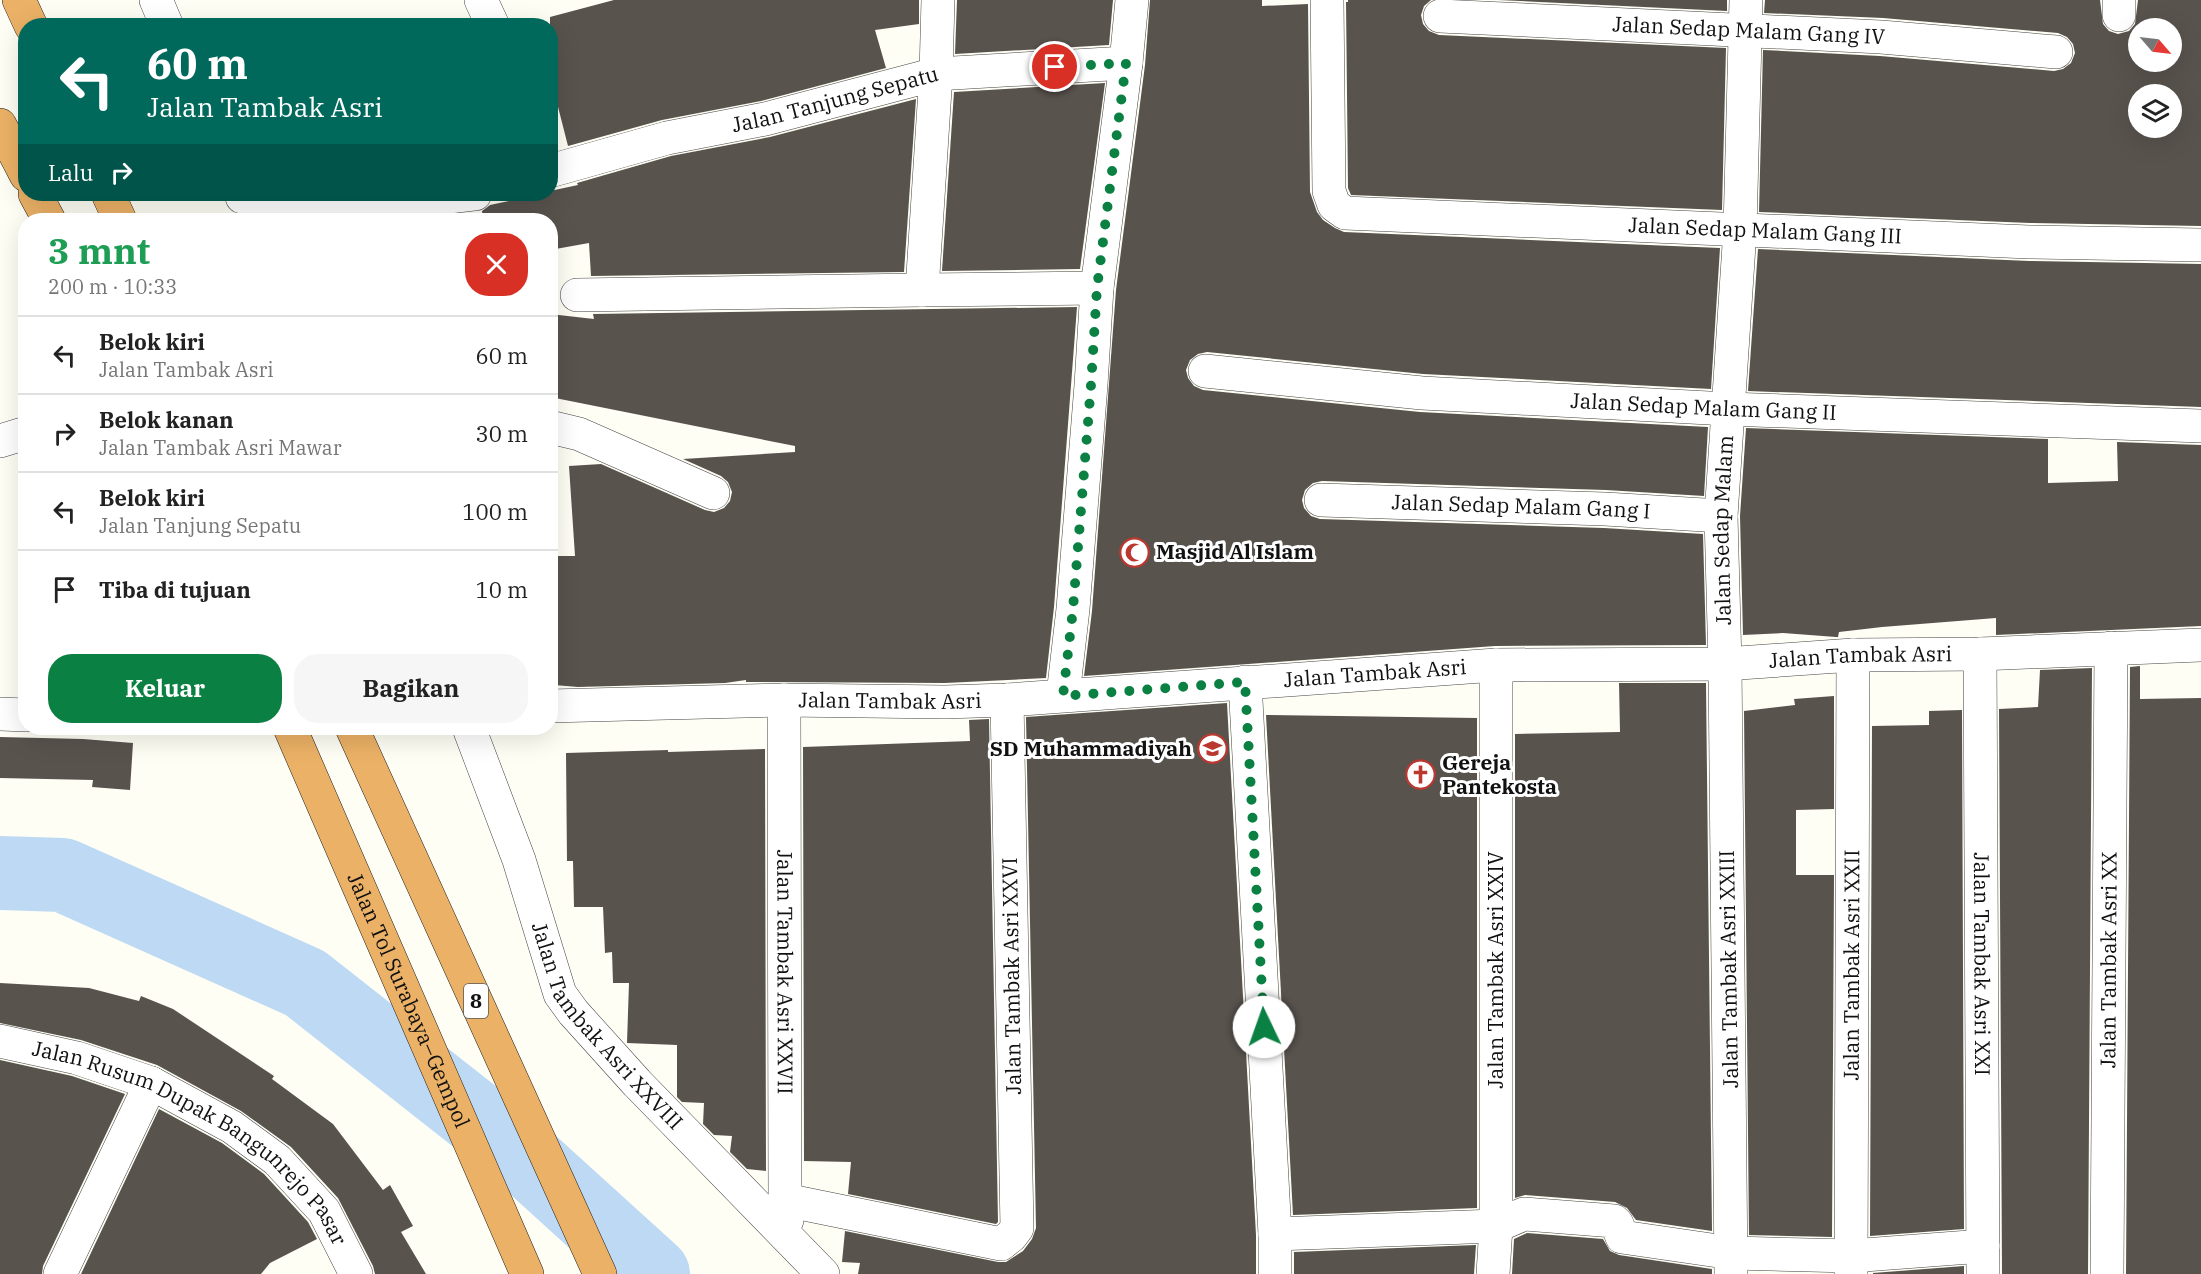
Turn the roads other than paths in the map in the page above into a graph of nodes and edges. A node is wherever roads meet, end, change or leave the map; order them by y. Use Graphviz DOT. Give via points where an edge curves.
graph roads {
  1 [pos="19,0"];
  2 [pos="156,0"];
  3 [pos="938,0"];
  4 [pos="1132,0"];
  5 [pos="1327,0"];
  6 [pos="1746,15"];
  7 [pos="1440,16"];
  8 [pos="27,18"];
  9 [pos="164,18"];
  10 [pos="2056,52"];
  11 [pos="1126,63"];
  12 [pos="936,74"];
  13 [pos="0,125"];
  14 [pos="18,160"];
  15 [pos="558,163"];
  16 [pos="378,201"];
  17 [pos="246,204"];
  18 [pos="1740,230"];
  19 [pos="2201,245"];
  20 [pos="1097,288"];
  21 [pos="922,290"];
  22 [pos="577,295"];
  23 [pos="1205,371"];
  24 [pos="1728,409"];
  25 [pos="2201,426"];
  26 [pos="558,429"];
  27 [pos="18,435"];
  28 [pos="0,441"];
  29 [pos="713,494"];
  30 [pos="1321,500"];
  31 [pos="1721,516"];
  32 [pos="2201,645"];
  33 [pos="2111,648"];
  34 [pos="1980,654"];
  35 [pos="1853,655"];
  36 [pos="1725,664"];
  37 [pos="1496,665"];
  38 [pos="1245,682"];
  39 [pos="1063,696"];
  40 [pos="784,700"];
  41 [pos="1007,700"];
  42 [pos="558,706"];
  43 [pos="0,714"];
  44 [pos="18,715"];
  45 [pos="293,735"];
  46 [pos="355,735"];
  47 [pos="472,735"];
  48 [pos="0,1041"];
  49 [pos="150,1083"];
  50 [pos="785,1200"];
  51 [pos="1496,1226"];
  52 [pos="1275,1234"];
  53 [pos="790,1241"];
  54 [pos="1983,1260"];
  55 [pos="1731,1264"];
  56 [pos="1851,1265"];
  57 [pos="60,1274"];
  58 [pos="356,1274"];
  59 [pos="527,1274"];
  60 [pos="600,1274"];
  61 [pos="823,1274"];
  62 [pos="1275,1274"];
  63 [pos="1493,1274"];
  64 [pos="2107,1274"];
  1 -- 8 [label="highway"];
  2 -- 9 [label="street"];
  3 -- 12 [label="street"];
  4 -- 11 [label="street"];
  5 -- 18 [label="street, Jalan Sedap Malam Gang III" via="1329,191 1334,205 1346,213"];
  6 -- 7 [label="street, Jalan Sedap Malam Gang IV"];
  6 -- 10 [label="street, Jalan Sedap Malam Gang IV" via="1881,37"];
  6 -- 18 [label="street, Jalan Sedap Malam"];
  11 -- 12 [label="street, Jalan Tanjung Sepatu"];
  11 -- 20 [label="street"];
  12 -- 15 [label="street, Jalan Tanjung Sepatu" via="765,119"];
  12 -- 21 [label="street"];
  13 -- 14 [label="highway"];
  16 -- 17 [label="street"];
  18 -- 19 [label="street, Jalan Sedap Malam Gang III"];
  18 -- 24 [label="street, Jalan Sedap Malam"];
  20 -- 21 [label="street"];
  20 -- 39 [label="street"];
  21 -- 22 [label="street"];
  23 -- 24 [label="street, Jalan Sedap Malam Gang II" via="1422,393"];
  24 -- 25 [label="street, Jalan Sedap Malam Gang II"];
  24 -- 31 [label="street, Jalan Sedap Malam"];
  26 -- 29 [label="street" via="579,434"];
  27 -- 28 [label="street"];
  30 -- 31 [label="street, Jalan Sedap Malam Gang I"];
  31 -- 36 [label="street, Jalan Sedap Malam"];
  32 -- 33 [label="street, Jalan Tambak Asri"];
  33 -- 34 [label="street, Jalan Tambak Asri"];
  33 -- 64 [label="street, Jalan Tambak Asri XX"];
  34 -- 35 [label="street, Jalan Tambak Asri"];
  34 -- 54 [label="street, Jalan Tambak Asri XXI"];
  35 -- 36 [label="street, Jalan Tambak Asri"];
  35 -- 56 [label="street, Jalan Tambak Asri XXII"];
  36 -- 37 [label="street, Jalan Tambak Asri"];
  36 -- 55 [label="street, Jalan Tambak Asri XXIII"];
  37 -- 38 [label="street, Jalan Tambak Asri"];
  37 -- 51 [label="street, Jalan Tambak Asri XXIV"];
  38 -- 39 [label="street, Jalan Tambak Asri"];
  38 -- 52 [label="street"];
  39 -- 41 [label="street, Jalan Tambak Asri"];
  40 -- 41 [label="street, Jalan Tambak Asri"];
  40 -- 42 [label="street, Jalan Tambak Asri"];
  40 -- 50 [label="street, Jalan Tambak Asri XXVII"];
  41 -- 50 [label="street, Jalan Tambak Asri XXVI" via="1017,1228 1000,1244"];
  43 -- 44 [label="street"];
  45 -- 59 [label="highway, Jalan Tol Surabaya–Gempol"];
  46 -- 60 [label="highway, 8"];
  47 -- 53 [label="street, Jalan Tambak Asri XXVIII" via="519,860 560,994 636,1083"];
  48 -- 49 [label="street, Jalan Rusum Dupak Bangunrejo Pasar" via="77,1058"];
  49 -- 57 [label="street"];
  49 -- 58 [label="street, Jalan Rusum Dupak Bangunrejo Pasar" via="232,1127 277,1160 324,1211"];
  50 -- 53 [label="street, Jalan Tambak Asri XXVII"];
  51 -- 52 [label="street"];
  51 -- 55 [label="street" via="1524,1214 1614,1221 1622,1237"];
  51 -- 63 [label="street, Jalan Tambak Asri XXIV"];
  52 -- 62 [label="street"];
  53 -- 61 [label="street, Jalan Tambak Asri XXVIII"];
  54 -- 56 [label="street"];
  55 -- 56 [label="street"];
}
